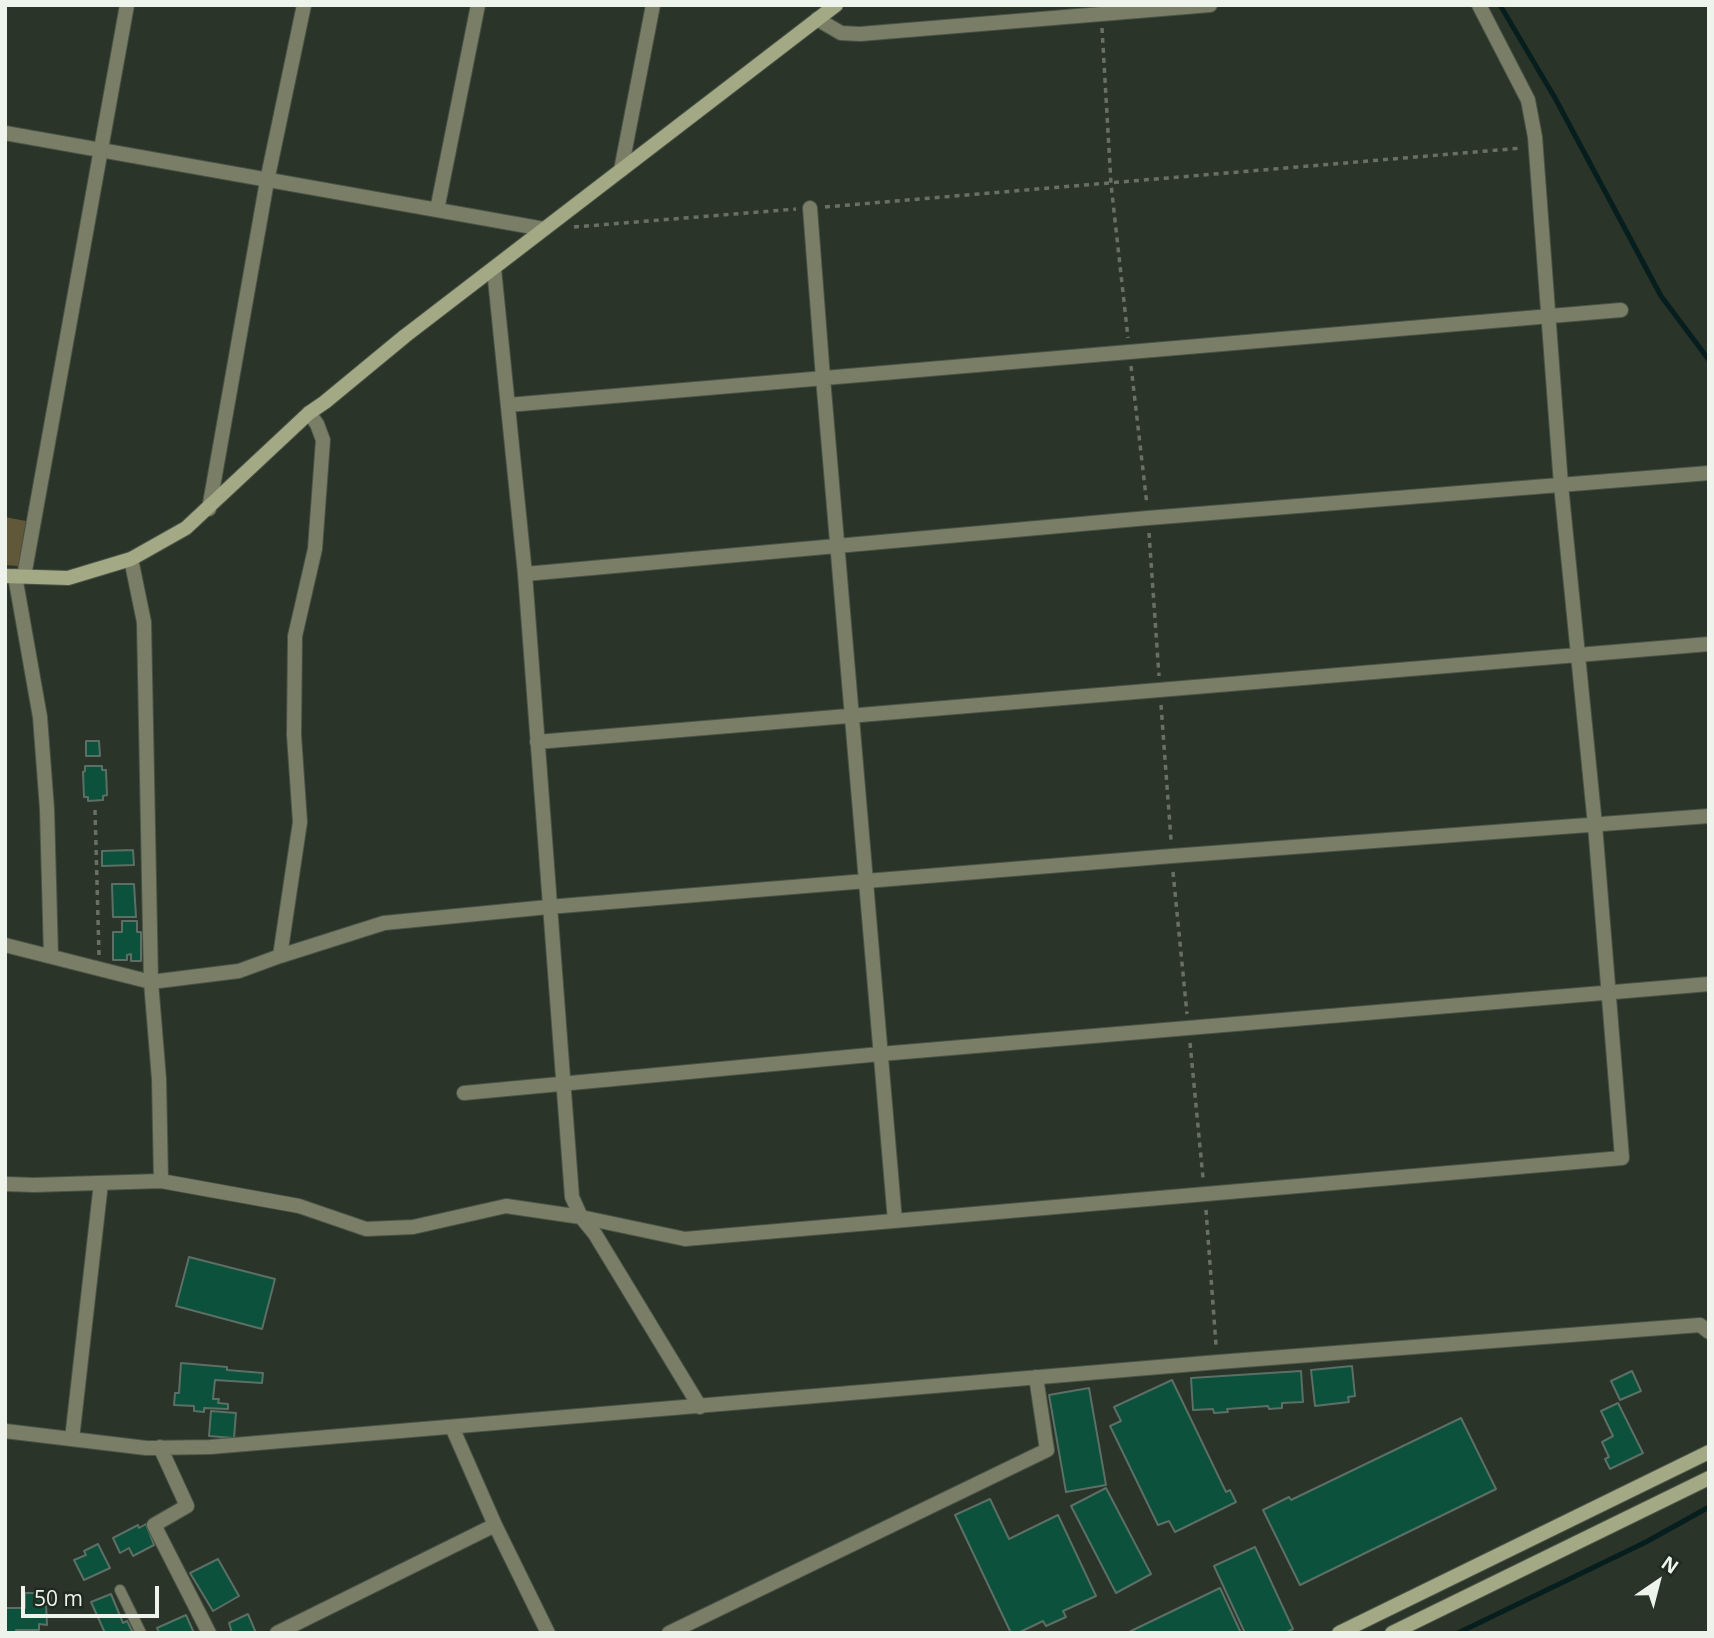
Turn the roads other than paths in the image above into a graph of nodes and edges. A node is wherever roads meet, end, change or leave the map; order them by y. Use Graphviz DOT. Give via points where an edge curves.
graph roads {
  1 [pos="127,5"];
  2 [pos="304,5"];
  3 [pos="478,5"];
  4 [pos="653,5"];
  5 [pos="836,5"];
  6 [pos="1210,5"];
  7 [pos="1479,5"];
  8 [pos="817,19"];
  9 [pos="5,132"];
  10 [pos="100,149"];
  11 [pos="621,170"];
  12 [pos="267,180"];
  13 [pos="810,208"];
  14 [pos="437,210"];
  15 [pos="544,229"];
  16 [pos="494,269"];
  17 [pos="1621,310"];
  18 [pos="1549,316"];
  19 [pos="823,378"];
  20 [pos="508,405"];
  21 [pos="309,413"];
  22 [pos="1709,472"];
  23 [pos="1560,485"];
  24 [pos="209,509"];
  25 [pos="838,546"];
  26 [pos="131,559"];
  27 [pos="525,574"];
  28 [pos="15,576"];
  29 [pos="1709,644"];
  30 [pos="1579,655"];
  31 [pos="852,716"];
  32 [pos="537,742"];
  33 [pos="1709,816"];
  34 [pos="1595,825"];
  35 [pos="865,881"];
  36 [pos="548,907"];
  37 [pos="5,944"];
  38 [pos="51,956"];
  39 [pos="280,956"];
  40 [pos="151,982"];
  41 [pos="1709,984"];
  42 [pos="1609,992"];
  43 [pos="880,1054"];
  44 [pos="562,1083"];
  45 [pos="464,1093"];
  46 [pos="161,1181"];
  47 [pos="101,1183"];
  48 [pos="5,1184"];
  49 [pos="581,1217"];
  50 [pos="895,1221"];
  51 [pos="1709,1332"];
  52 [pos="1036,1377"];
  53 [pos="700,1407"];
  54 [pos="452,1427"];
  55 [pos="5,1431"];
  56 [pos="72,1439"];
  57 [pos="160,1447"];
  58 [pos="1709,1452"];
  59 [pos="1709,1478"];
  60 [pos="495,1525"];
  61 [pos="120,1590"];
  62 [pos="141,1633"];
  63 [pos="209,1633"];
  64 [pos="277,1633"];
  65 [pos="548,1633"];
  66 [pos="669,1633"];
  67 [pos="1339,1633"];
  68 [pos="1392,1633"];
  1 -- 10 [label="street"];
  2 -- 12 [label="street"];
  3 -- 14 [label="street"];
  4 -- 11 [label="street"];
  5 -- 8 [label="street"];
  6 -- 8 [label="street" via="860,34 841,33"];
  7 -- 18 [label="street" via="1528,100"];
  8 -- 11 [label="street"];
  9 -- 10 [label="street"];
  10 -- 12 [label="street"];
  10 -- 28 [label="street"];
  11 -- 15 [label="street"];
  12 -- 14 [label="street"];
  12 -- 24 [label="street"];
  13 -- 19 [label="street"];
  14 -- 15 [label="street"];
  15 -- 16 [label="street"];
  16 -- 20 [label="street"];
  16 -- 21 [label="street"];
  17 -- 18 [label="street"];
  18 -- 19 [label="street"];
  18 -- 23 [label="street"];
  19 -- 20 [label="street"];
  19 -- 25 [label="street"];
  20 -- 27 [label="street"];
  21 -- 24 [label="street"];
  21 -- 39 [label="street" via="323,440 315,550 295,636 294,735 300,822"];
  22 -- 23 [label="street"];
  23 -- 25 [label="street"];
  23 -- 30 [label="street"];
  24 -- 26 [label="street" via="186,528"];
  25 -- 27 [label="street"];
  25 -- 31 [label="street"];
  26 -- 28 [label="street" via="68,578"];
  26 -- 40 [label="street" via="144,622"];
  27 -- 32 [label="street"];
  28 -- 38 [label="street" via="40,717"];
  29 -- 30 [label="street"];
  30 -- 31 [label="street"];
  30 -- 34 [label="street"];
  31 -- 32 [label="street"];
  31 -- 35 [label="street"];
  32 -- 36 [label="street"];
  33 -- 34 [label="street"];
  34 -- 35 [label="street"];
  34 -- 42 [label="street"];
  35 -- 36 [label="street"];
  35 -- 43 [label="street"];
  36 -- 39 [label="street" via="384,923"];
  36 -- 44 [label="street"];
  37 -- 38 [label="street"];
  38 -- 40 [label="street"];
  39 -- 40 [label="street" via="239,971"];
  40 -- 46 [label="street"];
  41 -- 42 [label="street"];
  42 -- 43 [label="street"];
  42 -- 50 [label="street" via="1622,1158"];
  43 -- 44 [label="street"];
  43 -- 50 [label="street"];
  44 -- 45 [label="street"];
  44 -- 49 [label="street" via="572,1197"];
  46 -- 47 [label="street"];
  46 -- 49 [label="street" via="299,1206 366,1229 413,1227 506,1206"];
  47 -- 48 [label="street"];
  47 -- 56 [label="street"];
  49 -- 50 [label="street" via="685,1239"];
  49 -- 53 [label="street"];
  51 -- 52 [label="street" via="1700,1325"];
  52 -- 53 [label="street"];
  52 -- 66 [label="street" via="1047,1450"];
  53 -- 54 [label="street"];
  54 -- 57 [label="street"];
  54 -- 60 [label="street"];
  55 -- 56 [label="street"];
  56 -- 57 [label="street"];
  57 -- 63 [label="street" via="187,1506 154,1525"];
  58 -- 67 [label="street"];
  59 -- 68 [label="street"];
  60 -- 64 [label="street"];
  60 -- 65 [label="street"];
  61 -- 62 [label="lane"];
}
